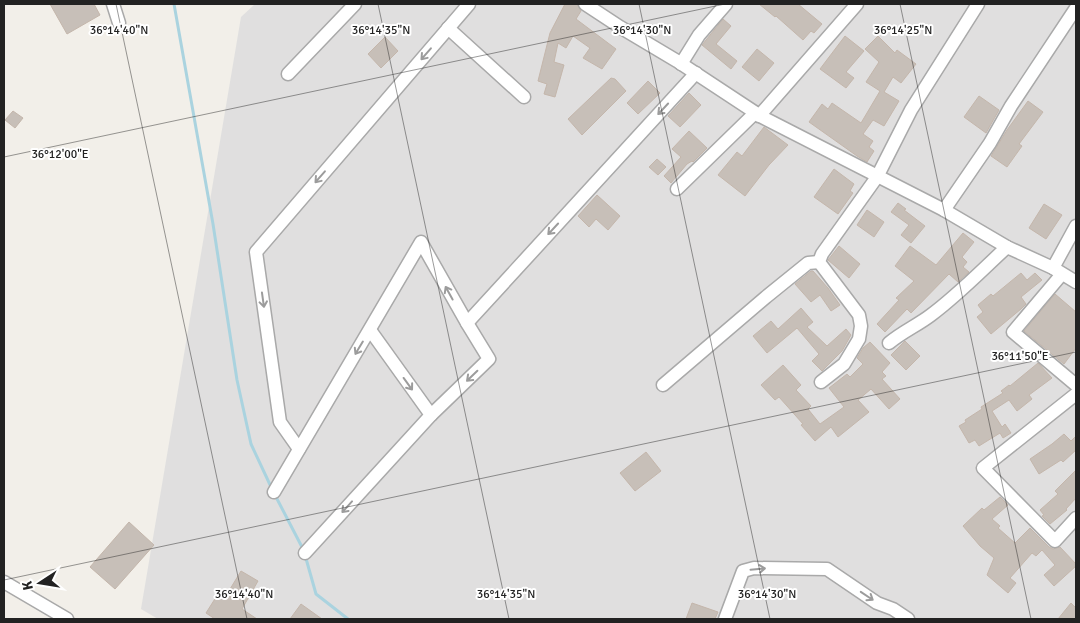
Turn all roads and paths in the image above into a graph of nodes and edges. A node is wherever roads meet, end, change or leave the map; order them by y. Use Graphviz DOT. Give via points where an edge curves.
graph roads {
  1 [pos="114,4"];
  2 [pos="355,4"];
  3 [pos="469,4"];
  4 [pos="585,4"];
  5 [pos="726,4"];
  6 [pos="857,4"];
  7 [pos="978,4"];
  8 [pos="1076,8"];
  9 [pos="119,22"];
  10 [pos="448,28"];
  11 [pos="681,64"];
  12 [pos="696,73"];
  13 [pos="288,74"];
  14 [pos="524,97"];
  15 [pos="757,114"];
  16 [pos="877,177"];
  17 [pos="677,190"];
  18 [pos="944,210"];
  19 [pos="1076,226"];
  20 [pos="1007,247"];
  21 [pos="819,262"];
  22 [pos="1058,271"];
  23 [pos="1076,282"];
  24 [pos="466,323"];
  25 [pos="370,330"];
  26 [pos="889,342"];
  27 [pos="821,382"];
  28 [pos="663,385"];
  29 [pos="1076,385"];
  30 [pos="1076,394"];
  31 [pos="431,415"];
  32 [pos="299,449"];
  33 [pos="274,492"];
  34 [pos="1076,518"];
  35 [pos="305,553"];
  36 [pos="4,582"];
  37 [pos="67,619"];
  38 [pos="725,619"];
  39 [pos="908,619"];
  1 -- 9 [label="street"];
  2 -- 13 [label="street"];
  3 -- 10 [label="street"];
  4 -- 11 [label="street"];
  5 -- 11 [label="street" via="699,35"];
  6 -- 15 [label="street"];
  7 -- 16 [label="street" via="911,110"];
  8 -- 18 [label="street"];
  10 -- 14 [label="street"];
  10 -- 32 [label="street, one-way" via="256,252 280,422"];
  11 -- 12 [label="street"];
  12 -- 15 [label="street"];
  12 -- 24 [label="street, one-way"];
  15 -- 16 [label="street"];
  15 -- 17 [label="street"];
  16 -- 18 [label="street"];
  16 -- 21 [label="street"];
  18 -- 20 [label="street"];
  19 -- 22 [label="street"];
  20 -- 22 [label="street"];
  20 -- 26 [label="street" via="944,305"];
  21 -- 27 [label="street" via="859,315 860,326 859,339 844,364"];
  21 -- 28 [label="street" via="808,263"];
  22 -- 23 [label="street"];
  22 -- 29 [label="street" via="1013,332"];
  24 -- 25 [label="street, one-way" via="421,242"];
  24 -- 31 [label="street, one-way" via="489,359"];
  25 -- 31 [label="street, one-way"];
  25 -- 32 [label="street, one-way"];
  30 -- 34 [label="street" via="983,468 1055,541"];
  31 -- 35 [label="street, one-way"];
  32 -- 33 [label="street"];
  36 -- 37 [label="street"];
  38 -- 39 [label="street, one-way" via="743,572 754,568 827,569 877,603"];
}
